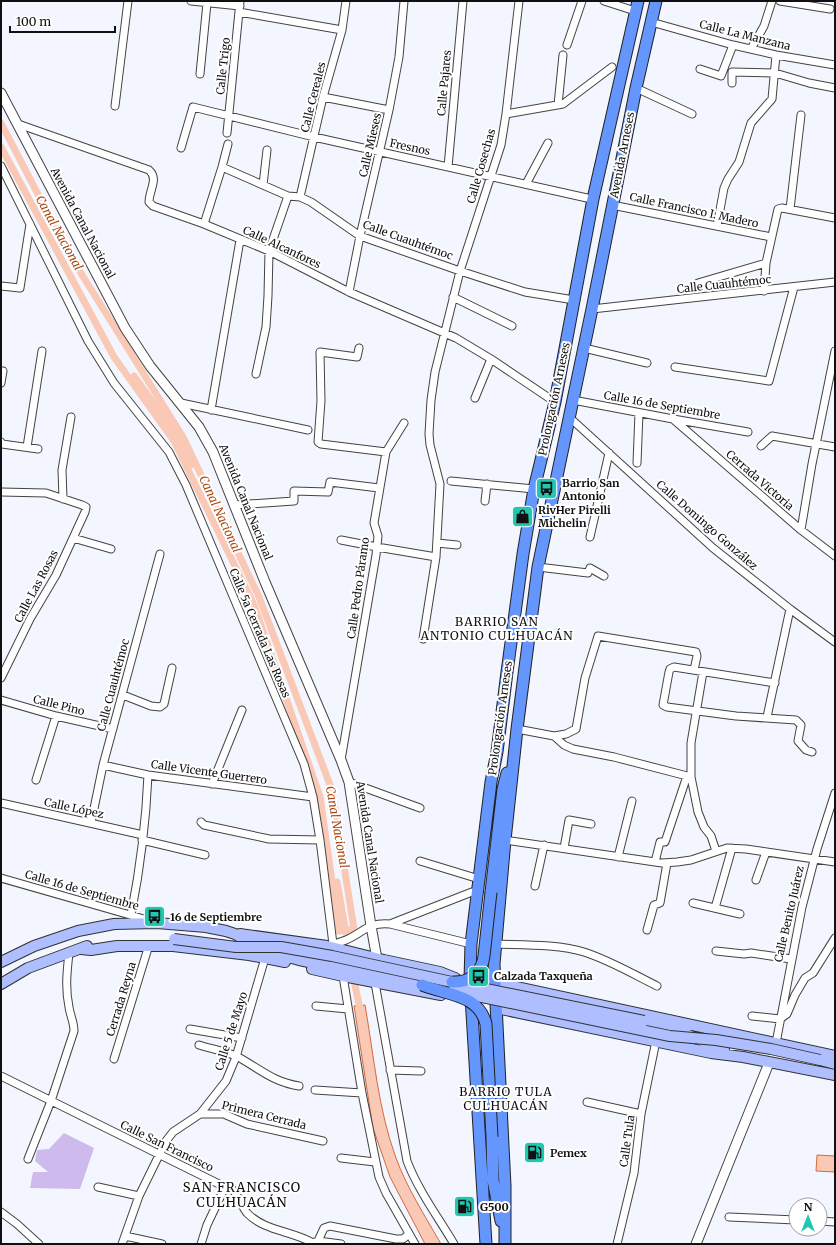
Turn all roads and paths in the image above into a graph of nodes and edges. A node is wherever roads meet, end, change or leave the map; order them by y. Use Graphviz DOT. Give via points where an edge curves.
graph roads {
  1 [pos="128,1"];
  2 [pos="191,1"];
  3 [pos="346,1"];
  4 [pos="404,1"];
  5 [pos="463,1"];
  6 [pos="518,1"];
  7 [pos="582,1"];
  8 [pos="604,1"];
  9 [pos="656,1"];
  10 [pos="772,1"];
  11 [pos="780,1"];
  12 [pos="207,2"];
  13 [pos="240,6"];
  14 [pos="636,6"];
  15 [pos="830,9"];
  16 [pos="651,22"];
  17 [pos="342,30"];
  18 [pos="567,45"];
  19 [pos="733,45"];
  20 [pos="751,49"];
  21 [pos="563,55"];
  22 [pos="776,55"];
  23 [pos="835,65"];
  24 [pos="612,67"];
  25 [pos="700,69"];
  26 [pos="775,73"];
  27 [pos="200,74"];
  28 [pos="732,83"];
  29 [pos="636,88"];
  30 [pos="835,88"];
  31 [pos="1,94"];
  32 [pos="323,97"];
  33 [pos="558,105"];
  34 [pos="115,106"];
  35 [pos="389,110"];
  36 [pos="506,114"];
  37 [pos="692,114"];
  38 [pos="801,115"];
  39 [pos="229,116"];
  40 [pos="18,124"];
  41 [pos="227,134"];
  42 [pos="314,137"];
  43 [pos="548,143"];
  44 [pos="228,144"];
  45 [pos="181,148"];
  46 [pos="267,150"];
  47 [pos="379,152"];
  48 [pos="1,166"];
  49 [pos="448,167"];
  50 [pos="222,168"];
  51 [pos="491,176"];
  52 [pos="526,184"];
  53 [pos="263,185"];
  54 [pos="288,196"];
  55 [pos="300,198"];
  56 [pos="590,198"];
  57 [pos="612,205"];
  58 [pos="790,209"];
  59 [pos="835,218"];
  60 [pos="30,224"];
  61 [pos="204,224"];
  62 [pos="717,226"];
  63 [pos="360,236"];
  64 [pos="771,237"];
  65 [pos="240,240"];
  66 [pos="269,251"];
  67 [pos="766,263"];
  68 [pos="460,271"];
  69 [pos="835,282"];
  70 [pos="698,283"];
  71 [pos="1,286"];
  72 [pos="794,287"];
  73 [pos="764,291"];
  74 [pos="349,292"];
  75 [pos="453,297"];
  76 [pos="574,300"];
  77 [pos="592,309"];
  78 [pos="512,326"];
  79 [pos="445,332"];
  80 [pos="360,348"];
  81 [pos="584,348"];
  82 [pos="42,350"];
  83 [pos="835,352"];
  84 [pos="491,359"];
  85 [pos="647,364"];
  86 [pos="675,367"];
  87 [pos="3,371"];
  88 [pos="256,374"];
  89 [pos="1,383"];
  90 [pos="475,398"];
  91 [pos="573,400"];
  92 [pos="555,402"];
  93 [pos="181,403"];
  94 [pos="211,410"];
  95 [pos="639,413"];
  96 [pos="71,417"];
  97 [pos="570,417"];
  98 [pos="673,419"];
  99 [pos="404,423"];
  100 [pos="308,430"];
  101 [pos="748,432"];
  102 [pos="1,442"];
  103 [pos="816,444"];
  104 [pos="761,446"];
  105 [pos="27,447"];
  106 [pos="835,447"];
  107 [pos="38,449"];
  108 [pos="386,452"];
  109 [pos="609,453"];
  110 [pos="637,463"];
  111 [pos="451,481"];
  112 [pos="487,484"];
  113 [pos="379,488"];
  114 [pos="534,489"];
  115 [pos="1,492"];
  116 [pos="63,499"];
  117 [pos="485,501"];
  118 [pos="234,504"];
  119 [pos="801,530"];
  120 [pos="590,537"];
  121 [pos="74,538"];
  122 [pos="341,540"];
  123 [pos="436,543"];
  124 [pos="457,545"];
  125 [pos="377,548"];
  126 [pos="111,549"];
  127 [pos="160,554"];
  128 [pos="835,556"];
  129 [pos="436,557"];
  130 [pos="538,567"];
  131 [pos="604,576"];
  132 [pos="790,609"];
  133 [pos="423,639"];
  134 [pos="835,642"];
  135 [pos="172,668"];
  136 [pos="694,670"];
  137 [pos="703,672"];
  138 [pos="1,678"];
  139 [pos="775,683"];
  140 [pos="123,695"];
  141 [pos="1,700"];
  142 [pos="242,710"];
  143 [pos="696,711"];
  144 [pos="56,716"];
  145 [pos="767,718"];
  146 [pos="113,729"];
  147 [pos="517,729"];
  148 [pos="554,736"];
  149 [pos="516,744"];
  150 [pos="812,752"];
  151 [pos="341,760"];
  152 [pos="103,765"];
  153 [pos="148,775"];
  154 [pos="689,777"];
  155 [pos="36,780"];
  156 [pos="349,782"];
  157 [pos="212,784"];
  158 [pos="835,794"];
  159 [pos="313,797"];
  160 [pos="632,801"];
  161 [pos="1,804"];
  162 [pos="420,808"];
  163 [pos="90,822"];
  164 [pos="201,822"];
  165 [pos="591,824"];
  166 [pos="142,838"];
  167 [pos="320,840"];
  168 [pos="505,840"];
  169 [pos="544,845"];
  170 [pos="564,848"];
  171 [pos="732,848"];
  172 [pos="716,851"];
  173 [pos="766,852"];
  174 [pos="205,855"];
  175 [pos="618,857"];
  176 [pos="815,858"];
  177 [pos="420,861"];
  178 [pos="655,862"];
  179 [pos="835,862"];
  180 [pos="667,863"];
  181 [pos="1,878"];
  182 [pos="478,879"];
  183 [pos="756,880"];
  184 [pos="535,886"];
  185 [pos="472,892"];
  186 [pos="693,903"];
  187 [pos="715,908"];
  188 [pos="740,914"];
  189 [pos="131,915"];
  190 [pos="157,923"];
  191 [pos="390,924"];
  192 [pos="371,926"];
  193 [pos="647,930"];
  194 [pos="235,934"];
  195 [pos="835,938"];
  196 [pos="471,944"];
  197 [pos="495,944"];
  198 [pos="149,945"];
  199 [pos="330,945"];
  200 [pos="81,949"];
  201 [pos="716,951"];
  202 [pos="69,953"];
  203 [pos="265,958"];
  204 [pos="377,958"];
  205 [pos="791,959"];
  206 [pos="1,962"];
  207 [pos="440,972"];
  208 [pos="343,976"];
  209 [pos="470,980"];
  210 [pos="452,982"];
  211 [pos="494,982"];
  212 [pos="375,983"];
  213 [pos="1,984"];
  214 [pos="422,985"];
  215 [pos="657,986"];
  216 [pos="528,989"];
  217 [pos="434,994"];
  218 [pos="472,1003"];
  219 [pos="316,1006"];
  220 [pos="348,1008"];
  221 [pos="496,1008"];
  222 [pos="526,1014"];
  223 [pos="752,1016"];
  224 [pos="780,1019"];
  225 [pos="190,1029"];
  226 [pos="242,1038"];
  227 [pos="656,1041"];
  228 [pos="776,1043"];
  229 [pos="199,1045"];
  230 [pos="835,1056"];
  231 [pos="236,1057"];
  232 [pos="743,1057"];
  233 [pos="114,1059"];
  234 [pos="768,1063"];
  235 [pos="835,1064"];
  236 [pos="390,1070"];
  237 [pos="421,1071"];
  238 [pos="835,1075"];
  239 [pos="1,1076"];
  240 [pos="299,1086"];
  241 [pos="315,1090"];
  242 [pos="362,1093"];
  243 [pos="51,1101"];
  244 [pos="587,1102"];
  245 [pos="200,1114"];
  246 [pos="641,1114"];
  247 [pos="323,1141"];
  248 [pos="159,1154"];
  249 [pos="341,1158"];
  250 [pos="28,1159"];
  251 [pos="375,1162"];
  252 [pos="98,1187"];
  253 [pos="225,1187"];
  254 [pos="139,1196"];
  255 [pos="1,1212"];
  256 [pos="729,1217"];
  257 [pos="788,1220"];
  258 [pos="409,1234"];
  259 [pos="125,1236"];
  260 [pos="404,1241"];
  261 [pos="505,1242"];
  262 [pos="315,1243"];
  263 [pos="39,1244"];
  264 [pos="122,1244"];
  265 [pos="162,1244"];
  266 [pos="201,1244"];
  267 [pos="341,1244"];
  268 [pos="415,1244"];
  269 [pos="454,1244"];
  270 [pos="486,1244"];
  271 [pos="617,1244"];
  272 [pos="696,1244"];
  1 -- 34 [label="street"];
  2 -- 12 [label="street"];
  3 -- 17 [label="street, Calle Cereales"];
  4 -- 35 [label="street, Calle Mieses" via="399,58"];
  5 -- 49 [label="street, Calle Pajares"];
  6 -- 36 [label="street, Calle Cosechas"];
  7 -- 18 [label="street"];
  8 -- 14 [label="street"];
  9 -- 16 [label="main road, Avenida Arneses"];
  10 -- 20 [label="street" via="764,26"];
  11 -- 15 [label="street"];
  12 -- 13 [label="street"];
  12 -- 27 [label="street"];
  13 -- 17 [label="street"];
  13 -- 39 [label="street, Calle Trigo"];
  14 -- 56 [label="main road, Avenida Arneses"];
  16 -- 19 [label="street, Calle La Manzana"];
  16 -- 29 [label="main road, Avenida Arneses"];
  17 -- 32 [label="street, Calle Cereales"];
  19 -- 20 [label="street, Calle La Manzana"];
  19 -- 25 [label="street" via="721,76"];
  20 -- 22 [label="street, Calle La Manzana"];
  21 -- 33 [label="street"];
  22 -- 23 [label="street, Calle La Manzana"];
  22 -- 26 [label="street"];
  24 -- 33 [label="street" via="563,104"];
  26 -- 28 [label="street" via="732,72"];
  26 -- 30 [label="street"];
  26 -- 62 [label="street" via="772,99 752,123 740,162 724,188"];
  29 -- 37 [label="street"];
  29 -- 57 [label="main road, Avenida Arneses"];
  31 -- 40 [label="street, Avenida Canal Nacional"];
  32 -- 35 [label="street"];
  32 -- 42 [label="street, Calle Cereales"];
  33 -- 36 [label="street"];
  35 -- 47 [label="street, Calle Mieses"];
  36 -- 51 [label="street, Calle Cosechas" via="501,145"];
  38 -- 58 [label="street"];
  39 -- 41 [label="street, Calle Trigo"];
  39 -- 42 [label="street, Fresnos"];
  39 -- 45 [label="street, Fresnos" via="193,106"];
  40 -- 61 [label="street, Calle Alcanfores" via="149,170 154,179 149,197 149,202 153,206"];
  40 -- 93 [label="street, Avenida Canal Nacional" via="125,328 150,366"];
  42 -- 47 [label="street, Fresnos"];
  42 -- 55 [label="street, Calle Cereales"];
  43 -- 52 [label="street"];
  44 -- 50 [label="street"];
  46 -- 53 [label="street"];
  47 -- 49 [label="street, Fresnos"];
  47 -- 63 [label="street, Calle Mieses"];
  48 -- 60 [label="street, Calle 5a Cerrada Las Rosas"];
  49 -- 51 [label="street, Fresnos"];
  50 -- 53 [label="street, Calle Cuauhtémoc"];
  50 -- 61 [label="street"];
  51 -- 52 [label="street, Fresnos"];
  51 -- 68 [label="street, Calle Cosechas"];
  52 -- 56 [label="street, Fresnos"];
  53 -- 54 [label="street, Calle Cuauhtémoc"];
  54 -- 55 [label="street, Calle Cuauhtémoc"];
  54 -- 66 [label="street"];
  55 -- 63 [label="street, Calle Cuauhtémoc" via="311,202"];
  56 -- 76 [label="main road, Prolongación Arneses"];
  57 -- 62 [label="street, Calle Francisco I. Madero"];
  57 -- 77 [label="main road, Avenida Arneses"];
  58 -- 59 [label="street"];
  58 -- 64 [label="street, Calle Francisco I. Madero" via="780,208 777,211"];
  60 -- 71 [label="street" via="20,288"];
  60 -- 159 [label="street, Calle 5a Cerrada Las Rosas" via="91,345 114,383 169,452 186,485 304,764"];
  61 -- 65 [label="street, Calle Alcanfores"];
  62 -- 64 [label="street, Calle Francisco I. Madero"];
  63 -- 68 [label="street, Calle Cuauhtémoc"];
  63 -- 74 [label="street, Calle Mieses"];
  64 -- 67 [label="street, Calle Francisco I. Madero"];
  65 -- 66 [label="street, Calle Alcanfores"];
  65 -- 94 [label="street"];
  66 -- 74 [label="street, Calle Alcanfores"];
  66 -- 88 [label="street" via="266,327"];
  67 -- 70 [label="street"];
  67 -- 73 [label="street, Calle Francisco I. Madero"];
  68 -- 75 [label="street, Calle Cosechas"];
  68 -- 76 [label="street, Calle Cuauhtémoc" via="525,292"];
  69 -- 72 [label="street, Calle Cuauhtémoc"];
  72 -- 73 [label="street, Calle Cuauhtémoc"];
  72 -- 86 [label="street" via="769,381"];
  73 -- 77 [label="street, Calle Cuauhtémoc"];
  74 -- 79 [label="street, Calle Alcanfores"];
  75 -- 78 [label="street"];
  75 -- 79 [label="street, Calle Cosechas"];
  76 -- 92 [label="main road, Prolongación Arneses"];
  77 -- 81 [label="main road, Prolongación Arneses"];
  79 -- 84 [label="street, Calle Alcanfores"];
  79 -- 123 [label="street, Calle Cosechas" via="435,372 429,434 440,484"];
  80 -- 108 [label="street" via="357,357 320,352 321,401 318,442"];
  81 -- 85 [label="street"];
  81 -- 91 [label="main road, Prolongación Arneses"];
  82 -- 105 [label="street"];
  83 -- 103 [label="street"];
  84 -- 90 [label="street"];
  84 -- 92 [label="street, Calle Alcanfores"];
  87 -- 89 [label="street"];
  91 -- 95 [label="street, Calle 16 de Septiembre"];
  91 -- 97 [label="main road, Prolongación Arneses"];
  92 -- 114 [label="main road, Prolongación Arneses"];
  93 -- 94 [label="street"];
  93 -- 118 [label="street, Avenida Canal Nacional" via="203,433"];
  94 -- 100 [label="street"];
  95 -- 98 [label="street, Calle 16 de Septiembre"];
  95 -- 110 [label="street"];
  96 -- 116 [label="street" via="62,470"];
  97 -- 109 [label="street, Calle Domingo González"];
  97 -- 130 [label="main road, Prolongación Arneses"];
  98 -- 101 [label="street, Calle 16 de Septiembre"];
  98 -- 119 [label="street, Cerrada Victoria"];
  99 -- 108 [label="street, Calle Pedro Páramo"];
  102 -- 105 [label="street"];
  103 -- 104 [label="street" via="772,436"];
  103 -- 106 [label="street"];
  103 -- 119 [label="street"];
  105 -- 107 [label="street"];
  108 -- 113 [label="street, Calle Pedro Páramo"];
  109 -- 120 [label="street"];
  109 -- 132 [label="street, Calle Domingo González" via="713,548"];
  111 -- 112 [label="street"];
  112 -- 114 [label="street"];
  112 -- 117 [label="street"];
  113 -- 118 [label="street" via="330,482 328,492 294,491 294,501"];
  113 -- 125 [label="street, Calle Pedro Páramo" via="374,523 378,536"];
  114 -- 182 [label="main road, Prolongación Arneses"];
  115 -- 116 [label="street" via="46,493"];
  116 -- 121 [label="street, Calle Las Rosas" via="86,507"];
  118 -- 151 [label="street, Avenida Canal Nacional"];
  119 -- 128 [label="street, Cerrada Victoria"];
  121 -- 126 [label="street"];
  121 -- 138 [label="street, Calle Las Rosas"];
  122 -- 125 [label="street"];
  123 -- 124 [label="street"];
  123 -- 129 [label="street, Calle Cosechas"];
  125 -- 129 [label="street"];
  125 -- 151 [label="street, Calle Pedro Páramo"];
  127 -- 140 [label="street, Calle Cuauhtémoc"];
  129 -- 133 [label="street, Calle Cosechas"];
  130 -- 131 [label="street" via="588,573 590,568"];
  130 -- 147 [label="main road, Prolongación Arneses"];
  132 -- 134 [label="street, Calle Domingo González"];
  132 -- 139 [label="street"];
  135 -- 140 [label="street" via="164,704 160,707"];
  136 -- 137 [label="street"];
  136 -- 143 [label="street" via="670,668 663,700 667,707"];
  136 -- 148 [label="street" via="696,652 598,636 585,678 576,729"];
  137 -- 139 [label="street"];
  137 -- 143 [label="street"];
  139 -- 145 [label="street"];
  140 -- 146 [label="street, Calle Cuauhtémoc"];
  141 -- 144 [label="street, Calle Pino"];
  142 -- 157 [label="street"];
  143 -- 145 [label="street"];
  143 -- 154 [label="street"];
  144 -- 146 [label="street, Calle Pino"];
  144 -- 155 [label="street"];
  145 -- 150 [label="street" via="799,722 801,725 798,741 806,750"];
  146 -- 152 [label="street, Calle Cuauhtémoc"];
  147 -- 148 [label="street"];
  147 -- 149 [label="main road, Prolongación Arneses"];
  148 -- 154 [label="street" via="573,749"];
  149 -- 168 [label="main road, Prolongación Arneses"];
  149 -- 210 [label="main road, bridge" via="503,789 482,966 472,978"];
  151 -- 156 [label="street, Avenida Canal Nacional"];
  152 -- 153 [label="street, Calle Vicente Guerrero"];
  152 -- 163 [label="street, Calle Cuauhtémoc"];
  153 -- 157 [label="street, Calle Vicente Guerrero"];
  153 -- 166 [label="street"];
  154 -- 172 [label="street" via="698,812"];
  154 -- 178 [label="street" via="665,842 660,842"];
  156 -- 162 [label="street"];
  156 -- 192 [label="street, Avenida Canal Nacional"];
  157 -- 159 [label="street, Calle Vicente Guerrero"];
  158 -- 176 [label="street, Calle Benito Juárez"];
  159 -- 167 [label="street, Calle 5a Cerrada Las Rosas"];
  160 -- 175 [label="street"];
  161 -- 163 [label="street, Calle López"];
  163 -- 166 [label="street, Calle López"];
  164 -- 167 [label="street" via="204,825 269,839"];
  165 -- 170 [label="street" via="569,820"];
  166 -- 174 [label="street, Calle López"];
  166 -- 189 [label="street"];
  167 -- 199 [label="street, Calle 5a Cerrada Las Rosas"];
  168 -- 169 [label="street"];
  168 -- 197 [label="main road, Prolongación Arneses"];
  169 -- 170 [label="street"];
  169 -- 184 [label="street"];
  170 -- 175 [label="street"];
  171 -- 172 [label="street"];
  171 -- 173 [label="street"];
  171 -- 187 [label="street"];
  172 -- 180 [label="street" via="691,860"];
  173 -- 176 [label="street"];
  173 -- 183 [label="street"];
  175 -- 178 [label="street"];
  176 -- 179 [label="street"];
  176 -- 205 [label="street, Calle Benito Juárez"];
  177 -- 182 [label="street"];
  178 -- 180 [label="street"];
  180 -- 193 [label="street" via="660,902 654,905"];
  181 -- 189 [label="street, Calle 16 de Septiembre"];
  182 -- 196 [label="main road, Prolongación Arneses"];
  185 -- 191 [label="street"];
  186 -- 187 [label="street"];
  187 -- 188 [label="street"];
  189 -- 190 [label="street, Calle 16 de Septiembre"];
  190 -- 194 [label="main road" via="206,927"];
  190 -- 206 [label="main road" via="114,924 78,931 34,946"];
  191 -- 192 [label="street" via="379,923"];
  191 -- 196 [label="street"];
  192 -- 199 [label="street" via="346,940"];
  192 -- 204 [label="street, Avenida Canal Nacional"];
  194 -- 199 [label="main road"];
  194 -- 214 [label="main road" via="250,943 299,960"];
  195 -- 224 [label="street" via="813,974 805,978 787,1014"];
  196 -- 209 [label="main road, Prolongación Arneses"];
  197 -- 211 [label="main road, Prolongación Arneses"];
  197 -- 215 [label="street" via="562,948 583,952"];
  198 -- 200 [label="main road"];
  198 -- 203 [label="main road"];
  198 -- 233 [label="street, Cerrada Reyna"];
  199 -- 204 [label="main road"];
  200 -- 202 [label="main road"];
  200 -- 210 [label="main road, bridge" via="117,940 174,939 236,947 281,947"];
  201 -- 205 [label="street"];
  202 -- 213 [label="main road" via="28,968"];
  202 -- 243 [label="street" via="66,979 74,1031"];
  203 -- 208 [label="main road"];
  203 -- 226 [label="street, Calle 5 de Mayo"];
  204 -- 207 [label="main road"];
  205 -- 224 [label="street, Calle Benito Juárez"];
  207 -- 209 [label="main road" via="455,978 462,986 467,986"];
  207 -- 217 [label="main road" via="444,985 442,990"];
  208 -- 212 [label="main road"];
  208 -- 220 [label="street"];
  209 -- 218 [label="main road, Prolongación Arneses"];
  210 -- 232 [label="main road, bridge" via="672,1028"];
  211 -- 216 [label="main road"];
  211 -- 221 [label="main road, Prolongación Arneses"];
  212 -- 217 [label="main road"];
  212 -- 236 [label="street"];
  214 -- 235 [label="main road, bridge" via="670,1036 771,1049"];
  214 -- 261 [label="main road, bridge" via="468,999 477,1006 486,1024 493,1180"];
  216 -- 222 [label="main road" via="519,994 516,1003 518,1009"];
  216 -- 228 [label="main road"];
  217 -- 218 [label="main road"];
  218 -- 270 [label="main road, Prolongación Arneses"];
  219 -- 220 [label="street"];
  220 -- 242 [label="street"];
  221 -- 222 [label="main road"];
  221 -- 261 [label="main road, Prolongación Arneses" via="505,1186"];
  222 -- 227 [label="main road"];
  223 -- 224 [label="street"];
  224 -- 228 [label="street, Calle Benito Juárez"];
  225 -- 226 [label="street"];
  226 -- 231 [label="street, Calle 5 de Mayo"];
  227 -- 232 [label="main road"];
  227 -- 246 [label="street, Calle Tula"];
  228 -- 230 [label="main road"];
  229 -- 231 [label="street"];
  231 -- 240 [label="street" via="274,1079"];
  231 -- 245 [label="street, Calle 5 de Mayo" via="226,1082"];
  232 -- 234 [label="main road"];
  234 -- 238 [label="main road"];
  234 -- 272 [label="street"];
  236 -- 237 [label="street"];
  236 -- 269 [label="street" via="407,1161"];
  239 -- 243 [label="street, Calle San Francisco"];
  241 -- 242 [label="street"];
  242 -- 251 [label="street"];
  243 -- 248 [label="street, Calle San Francisco"];
  243 -- 250 [label="street"];
  244 -- 246 [label="street"];
  245 -- 247 [label="street, Primera Cerrada" via="224,1114 247,1124"];
  245 -- 248 [label="street, Calle 5 de Mayo" via="173,1132"];
  246 -- 271 [label="street, Calle Tula" via="634,1173"];
  248 -- 253 [label="street, Calle San Francisco"];
  248 -- 254 [label="street, Calle 5 de Mayo"];
  249 -- 251 [label="street"];
  251 -- 258 [label="street" via="386,1193"];
  252 -- 254 [label="street"];
  253 -- 262 [label="street, Calle San Francisco" via="232,1189 247,1212 257,1220"];
  253 -- 266 [label="street"];
  254 -- 259 [label="street, Calle 5 de Mayo"];
  255 -- 263 [label="street"];
  256 -- 257 [label="street"];
  258 -- 260 [label="street"];
  258 -- 268 [label="street"];
  259 -- 264 [label="street, Calle 5 de Mayo"];
  259 -- 265 [label="street"];
  260 -- 262 [label="street" via="327,1226"];
  262 -- 267 [label="street, Calle San Francisco"];
}
